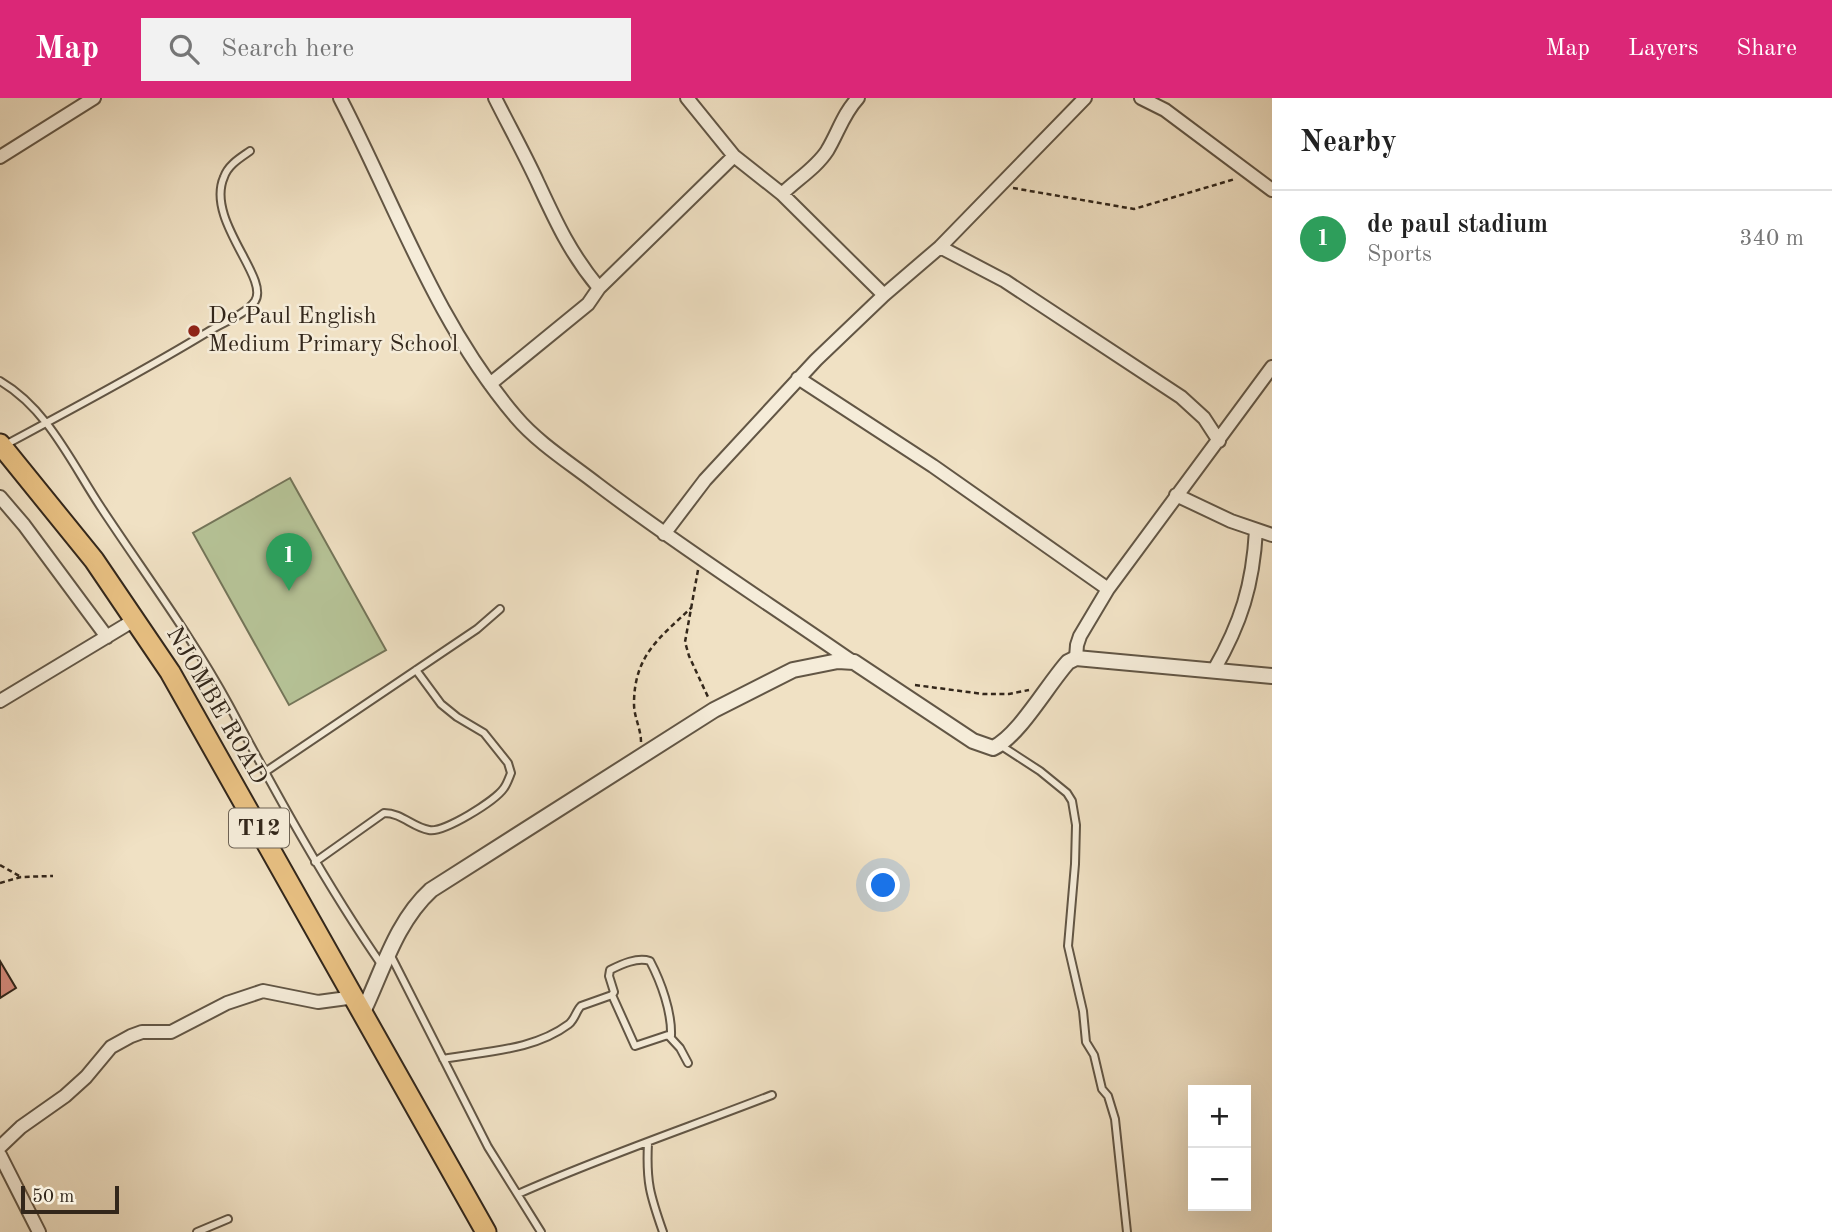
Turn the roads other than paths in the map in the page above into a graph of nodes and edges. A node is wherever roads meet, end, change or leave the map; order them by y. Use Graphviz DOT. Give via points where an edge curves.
graph roads {
  1 [pos="94,98"];
  2 [pos="340,98"];
  3 [pos="495,98"];
  4 [pos="858,98"];
  5 [pos="1085,98"];
  6 [pos="1141,98"];
  7 [pos="691,99"];
  8 [pos="250,151"];
  9 [pos="734,156"];
  10 [pos="0,157"];
  11 [pos="1272,190"];
  12 [pos="782,194"];
  13 [pos="940,247"];
  14 [pos="599,288"];
  15 [pos="884,296"];
  16 [pos="1272,367"];
  17 [pos="798,378"];
  18 [pos="0,381"];
  19 [pos="490,384"];
  20 [pos="47,423"];
  21 [pos="1219,441"];
  22 [pos="1,445"];
  23 [pos="1176,495"];
  24 [pos="0,497"];
  25 [pos="1256,530"];
  26 [pos="664,534"];
  27 [pos="1272,535"];
  28 [pos="1108,589"];
  29 [pos="500,609"];
  30 [pos="136,619"];
  31 [pos="107,637"];
  32 [pos="1076,658"];
  33 [pos="854,662"];
  34 [pos="416,670"];
  35 [pos="1214,670"];
  36 [pos="1272,676"];
  37 [pos="0,701"];
  38 [pos="1000,745"];
  39 [pos="265,772"];
  40 [pos="315,862"];
  41 [pos="390,954"];
  42 [pos="384,968"];
  43 [pos="612,995"];
  44 [pos="359,1005"];
  45 [pos="670,1036"];
  46 [pos="443,1059"];
  47 [pos="688,1063"];
  48 [pos="772,1095"];
  49 [pos="648,1143"];
  50 [pos="0,1147"];
  51 [pos="0,1155"];
  52 [pos="518,1194"];
  53 [pos="228,1219"];
  54 [pos="39,1232"];
  55 [pos="197,1232"];
  56 [pos="486,1232"];
  57 [pos="541,1232"];
  58 [pos="663,1232"];
  59 [pos="1126,1232"];
  1 -- 10 [label="street"];
  2 -- 19 [label="street" via="441,307"];
  3 -- 14 [label="street" via="556,224"];
  4 -- 12 [label="street" via="820,161"];
  5 -- 13 [label="street"];
  6 -- 11 [label="street" via="1165,110"];
  7 -- 9 [label="street"];
  8 -- 20 [label="lane" via="231,166 221,194 230,232 255,276 259,290 255,301"];
  9 -- 12 [label="street"];
  9 -- 14 [label="street"];
  12 -- 15 [label="street"];
  13 -- 15 [label="street"];
  13 -- 21 [label="street" via="1005,281 1181,397 1204,418"];
  14 -- 19 [label="street" via="570,320"];
  15 -- 17 [label="street"];
  16 -- 21 [label="street"];
  17 -- 26 [label="street" via="705,480"];
  17 -- 28 [label="street"];
  18 -- 20 [label="lane"];
  19 -- 26 [label="street" via="517,419"];
  20 -- 22 [label="lane"];
  20 -- 39 [label="lane" via="164,597"];
  21 -- 23 [label="street"];
  22 -- 30 [label="highway, NJOMBE ROAD / T12" via="94,559"];
  23 -- 25 [label="street"];
  23 -- 28 [label="street"];
  24 -- 31 [label="street"];
  25 -- 27 [label="street"];
  25 -- 35 [label="street" via="1246,602"];
  26 -- 33 [label="street"];
  28 -- 32 [label="street" via="1080,636"];
  29 -- 34 [label="lane"];
  30 -- 31 [label="street"];
  30 -- 44 [label="highway, NJOMBE ROAD / T12"];
  31 -- 37 [label="street"];
  32 -- 35 [label="street"];
  32 -- 38 [label="street"];
  33 -- 38 [label="street" via="973,741 993,748"];
  33 -- 41 [label="street" via="793,670 714,710 640,756 431,890 405,920"];
  34 -- 39 [label="lane"];
  34 -- 40 [label="lane" via="441,704 484,733 508,763 511,773 503,789 443,829 430,831 384,813"];
  35 -- 36 [label="street"];
  38 -- 59 [label="lane" via="1040,771 1072,802 1076,825 1068,946 1086,1042 1115,1119"];
  39 -- 40 [label="lane"];
  40 -- 42 [label="lane"];
  41 -- 42 [label="street"];
  41 -- 46 [label="lane"];
  42 -- 44 [label="street"];
  43 -- 45 [label="lane" via="635,1046"];
  43 -- 45 [label="lane" via="610,970 634,961 650,961 659,980"];
  43 -- 46 [label="lane" via="581,1006 572,1021 532,1043"];
  44 -- 50 [label="street" via="263,990 171,1032 131,1036 111,1046 86,1077"];
  44 -- 56 [label="highway, NJOMBE ROAD / T12"];
  45 -- 47 [label="lane"];
  46 -- 52 [label="lane"];
  48 -- 49 [label="lane"];
  49 -- 52 [label="lane"];
  49 -- 58 [label="lane" via="648,1190"];
  51 -- 54 [label="street"];
  52 -- 57 [label="lane"];
  53 -- 55 [label="lane"];
}
